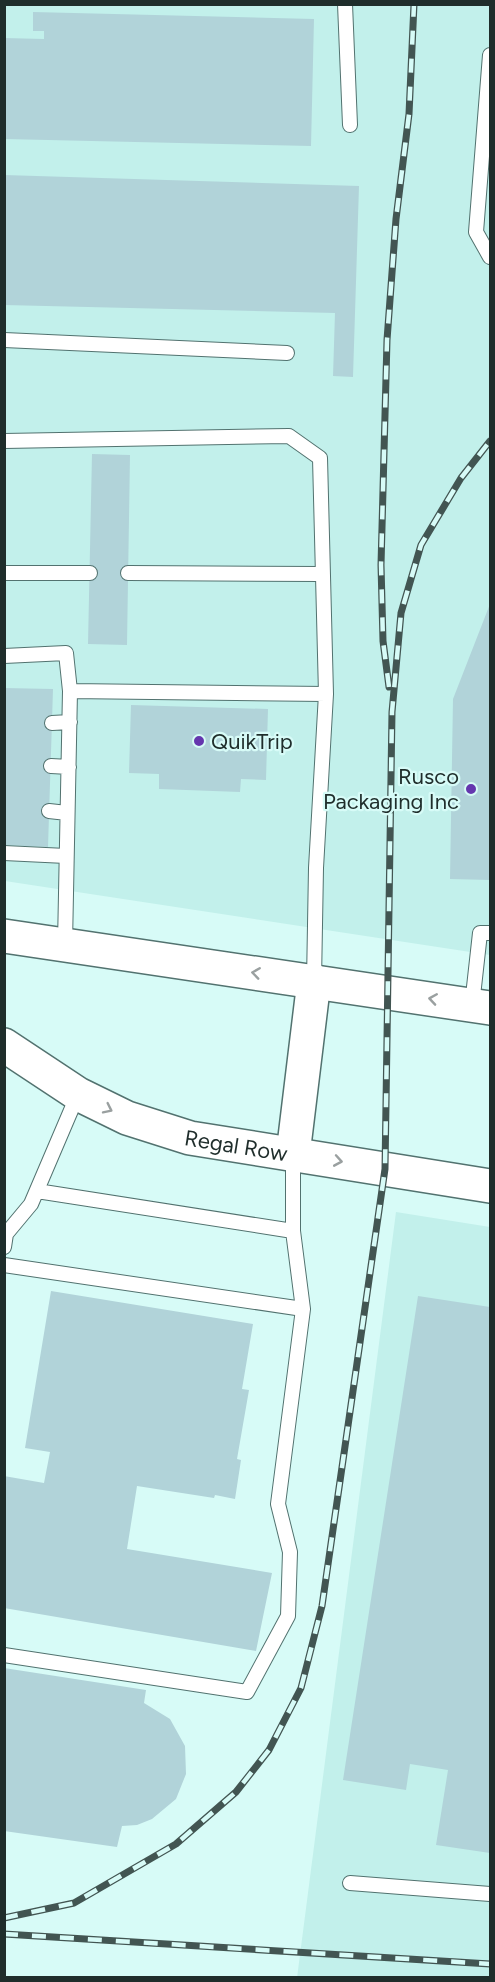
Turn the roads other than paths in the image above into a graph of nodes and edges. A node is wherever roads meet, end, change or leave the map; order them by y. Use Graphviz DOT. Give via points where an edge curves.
graph roads {
  1 [pos="345,4"];
  2 [pos="490,55"];
  3 [pos="350,125"];
  4 [pos="490,258"];
  5 [pos="4,340"];
  6 [pos="286,353"];
  7 [pos="4,441"];
  8 [pos="4,573"];
  9 [pos="90,573"];
  10 [pos="128,573"];
  11 [pos="323,573"];
  12 [pos="4,656"];
  13 [pos="70,691"];
  14 [pos="326,694"];
  15 [pos="70,722"];
  16 [pos="52,723"];
  17 [pos="51,766"];
  18 [pos="69,767"];
  19 [pos="49,811"];
  20 [pos="68,813"];
  21 [pos="4,853"];
  22 [pos="66,856"];
  23 [pos="490,933"];
  24 [pos="12,934"];
  25 [pos="65,944"];
  26 [pos="314,981"];
  27 [pos="482,1006"];
  28 [pos="4,1045"];
  29 [pos="78,1094"];
  30 [pos="293,1154"];
  31 [pos="490,1186"];
  32 [pos="37,1191"];
  33 [pos="293,1231"];
  34 [pos="4,1246"];
  35 [pos="4,1265"];
  36 [pos="303,1309"];
  37 [pos="4,1655"];
  38 [pos="350,1883"];
  39 [pos="490,1894"];
  1 -- 3 [label="lane"];
  2 -- 4 [label="lane" via="476,232"];
  5 -- 6 [label="lane"];
  7 -- 11 [label="lane" via="289,436 320,458"];
  8 -- 9 [label="lane"];
  10 -- 11 [label="lane"];
  11 -- 14 [label="lane"];
  12 -- 13 [label="lane" via="66,653"];
  13 -- 14 [label="lane"];
  13 -- 15 [label="lane"];
  14 -- 26 [label="lane"];
  15 -- 16 [label="lane"];
  15 -- 18 [label="lane"];
  17 -- 18 [label="lane"];
  18 -- 20 [label="lane"];
  19 -- 20 [label="lane"];
  20 -- 22 [label="lane"];
  21 -- 22 [label="lane"];
  22 -- 25 [label="lane"];
  23 -- 27 [label="lane" via="480,933"];
  24 -- 25 [label="main road"];
  26 -- 25 [label="main road, one-way"];
  27 -- 26 [label="main road, one-way"];
  26 -- 30 [label="main road"];
  28 -- 29 [label="main road, Regal Row"];
  29 -- 30 [label="main road, Regal Row, one-way" via="127,1118 190,1138"];
  29 -- 32 [label="lane"];
  30 -- 31 [label="main road, Regal Row, one-way"];
  30 -- 33 [label="lane"];
  32 -- 33 [label="lane"];
  32 -- 34 [label="lane" via="6,1234"];
  33 -- 36 [label="lane"];
  35 -- 36 [label="lane"];
  36 -- 37 [label="lane" via="278,1504 290,1552 288,1616 247,1692"];
  38 -- 39 [label="lane"];
}
